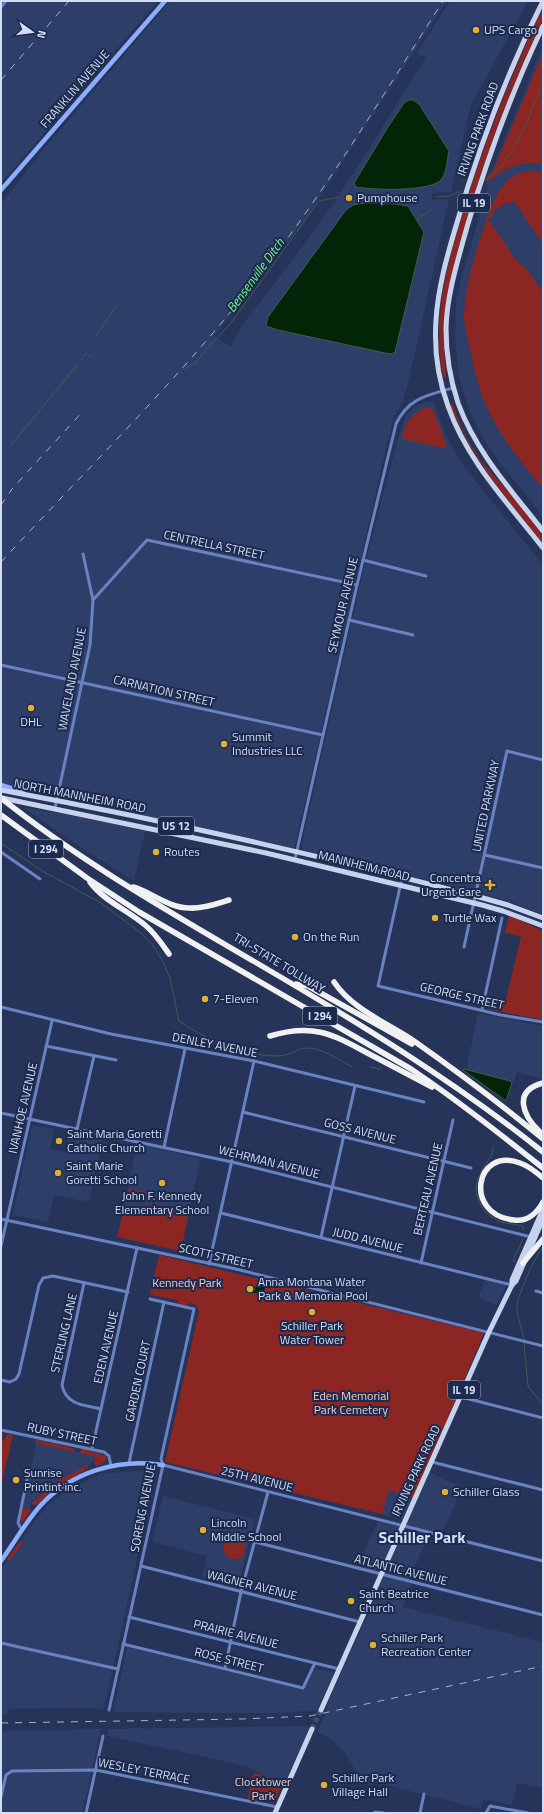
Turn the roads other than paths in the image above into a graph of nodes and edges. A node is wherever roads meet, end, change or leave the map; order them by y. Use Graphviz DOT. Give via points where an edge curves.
graph roads {
  1 [pos="6,1"];
  2 [pos="165,1"];
  3 [pos="543,1"];
  4 [pos="1,7"];
  5 [pos="543,26"];
  6 [pos="1,190"];
  7 [pos="453,388"];
  8 [pos="443,391"];
  9 [pos="543,531"];
  10 [pos="543,548"];
  11 [pos="83,554"];
  12 [pos="363,560"];
  13 [pos="426,576"];
  14 [pos="357,585"];
  15 [pos="93,600"];
  16 [pos="349,620"];
  17 [pos="412,635"];
  18 [pos="1,665"];
  19 [pos="81,682"];
  20 [pos="323,735"];
  21 [pos="543,760"];
  22 [pos="1,785"];
  23 [pos="1,790"];
  24 [pos="38,797"];
  25 [pos="1,798"];
  26 [pos="56,801"];
  27 [pos="55,808"];
  28 [pos="3,817"];
  29 [pos="1,852"];
  30 [pos="296,852"];
  31 [pos="485,855"];
  32 [pos="295,859"];
  33 [pos="543,868"];
  34 [pos="87,878"];
  35 [pos="402,878"];
  36 [pos="40,879"];
  37 [pos="126,885"];
  38 [pos="400,885"];
  39 [pos="476,896"];
  40 [pos="229,900"];
  41 [pos="474,903"];
  42 [pos="502,918"];
  43 [pos="543,918"];
  44 [pos="543,926"];
  45 [pos="464,947"];
  46 [pos="168,954"];
  47 [pos="334,982"];
  48 [pos="291,983"];
  49 [pos="1,1007"];
  50 [pos="482,1010"];
  51 [pos="52,1020"];
  52 [pos="543,1022"];
  53 [pos="270,1036"];
  54 [pos="46,1046"];
  55 [pos="185,1049"];
  56 [pos="94,1056"];
  57 [pos="436,1058"];
  58 [pos="116,1060"];
  59 [pos="254,1061"];
  60 [pos="543,1083"];
  61 [pos="355,1086"];
  62 [pos="454,1098"];
  63 [pos="424,1102"];
  64 [pos="243,1112"];
  65 [pos="1,1113"];
  66 [pos="30,1119"];
  67 [pos="453,1120"];
  68 [pos="77,1129"];
  69 [pos="543,1135"];
  70 [pos="344,1136"];
  71 [pos="543,1139"];
  72 [pos="164,1147"];
  73 [pos="543,1152"];
  74 [pos="444,1161"];
  75 [pos="232,1162"];
  76 [pos="471,1168"];
  77 [pos="543,1168"];
  78 [pos="543,1178"];
  79 [pos="332,1187"];
  80 [pos="543,1202"];
  81 [pos="543,1209"];
  82 [pos="432,1212"];
  83 [pos="221,1213"];
  84 [pos="1,1219"];
  85 [pos="543,1219"];
  86 [pos="7,1220"];
  87 [pos="531,1237"];
  88 [pos="321,1238"];
  89 [pos="543,1239"];
  90 [pos="1,1246"];
  91 [pos="137,1248"];
  92 [pos="421,1263"];
  93 [pos="523,1263"];
  94 [pos="210,1264"];
  95 [pos="84,1283"];
  96 [pos="512,1285"];
  97 [pos="536,1291"];
  98 [pos="128,1292"];
  99 [pos="543,1293"];
  100 [pos="150,1299"];
  101 [pos="164,1302"];
  102 [pos="489,1332"];
  103 [pos="543,1346"];
  104 [pos="1,1380"];
  105 [pos="461,1397"];
  106 [pos="101,1409"];
  107 [pos="543,1418"];
  108 [pos="1,1430"];
  109 [pos="92,1449"];
  110 [pos="432,1462"];
  111 [pos="128,1463"];
  112 [pos="163,1465"];
  113 [pos="111,1466"];
  114 [pos="29,1470"];
  115 [pos="543,1490"];
  116 [pos="268,1492"];
  117 [pos="402,1526"];
  118 [pos="22,1530"];
  119 [pos="255,1542"];
  120 [pos="1,1561"];
  121 [pos="543,1561"];
  122 [pos="140,1566"];
  123 [pos="381,1575"];
  124 [pos="241,1592"];
  125 [pos="543,1615"];
  126 [pos="129,1617"];
  127 [pos="360,1622"];
  128 [pos="231,1642"];
  129 [pos="1,1643"];
  130 [pos="123,1644"];
  131 [pos="315,1662"];
  132 [pos="225,1668"];
  133 [pos="118,1669"];
  134 [pos="339,1669"];
  135 [pos="109,1710"];
  136 [pos="321,1710"];
  137 [pos="312,1729"];
  138 [pos="103,1736"];
  139 [pos="96,1770"];
  140 [pos="424,1794"];
  141 [pos="1,1797"];
  142 [pos="277,1807"];
  143 [pos="86,1813"];
  144 [pos="275,1813"];
  145 [pos="374,1813"];
  146 [pos="384,1813"];
  147 [pos="420,1813"];
  148 [pos="486,1813"];
  149 [pos="528,1813"];
  1 -- 4 [label="street"];
  2 -- 6 [label="main road, FRANKLIN AVENUE"];
  3 -- 8 [label="main road, IRVING PARK ROAD / IL 19" via="483,142 450,247 436,320 437,358"];
  5 -- 7 [label="main road, IRVING PARK ROAD / IL 19" via="497,137 456,265 446,328"];
  7 -- 8 [label="street, SEYMOUR AVENUE"];
  7 -- 9 [label="main road, IRVING PARK ROAD / IL 19" via="482,452"];
  8 -- 10 [label="main road, IRVING PARK ROAD / IL 19" via="456,428 468,451"];
  8 -- 12 [label="street, SEYMOUR AVENUE" via="412,402 396,424"];
  11 -- 15 [label="street, WAVELAND AVENUE"];
  12 -- 13 [label="street"];
  12 -- 14 [label="street, SEYMOUR AVENUE"];
  14 -- 15 [label="street, CENTRELLA STREET" via="147,540"];
  14 -- 16 [label="street, SEYMOUR AVENUE"];
  15 -- 19 [label="street, WAVELAND AVENUE" via="90,644"];
  16 -- 17 [label="street"];
  16 -- 20 [label="street, SEYMOUR AVENUE"];
  18 -- 19 [label="street, CARNATION STREET"];
  19 -- 20 [label="street, CARNATION STREET"];
  19 -- 26 [label="street, WAVELAND AVENUE"];
  20 -- 30 [label="street, SEYMOUR AVENUE"];
  21 -- 31 [label="street, UNITED PARKWAY" via="507,751"];
  22 -- 24 [label="main road"];
  23 -- 24 [label="main road, NORTH MANNHEIM ROAD / US 12"];
  24 -- 26 [label="main road, NORTH MANNHEIM ROAD / US 12"];
  25 -- 27 [label="main road, NORTH MANNHEIM ROAD / US 12"];
  25 -- 37 [label="highway, TRI-STATE TOLLWAY / I 294" via="58,842"];
  26 -- 27 [label="street, WAVELAND AVENUE"];
  26 -- 30 [label="main road, NORTH MANNHEIM ROAD / US 12"];
  27 -- 32 [label="main road, NORTH MANNHEIM ROAD / US 12"];
  28 -- 34 [label="highway, TRI-STATE TOLLWAY / I 294"];
  29 -- 36 [label="street"];
  30 -- 32 [label="street, SEYMOUR AVENUE"];
  30 -- 35 [label="main road, MANNHEIM ROAD / US 12"];
  31 -- 33 [label="street"];
  31 -- 39 [label="street, UNITED PARKWAY"];
  32 -- 38 [label="main road, MANNHEIM ROAD / US 12"];
  34 -- 46 [label="highway" via="97,892 152,931"];
  34 -- 62 [label="highway, TRI-STATE TOLLWAY / I 294" via="139,912 411,1069"];
  35 -- 38 [label="street"];
  35 -- 39 [label="main road, MANNHEIM ROAD / US 12"];
  37 -- 40 [label="highway" via="187,908 200,908"];
  37 -- 48 [label="highway, TRI-STATE TOLLWAY / I 294"];
  38 -- 41 [label="main road, MANNHEIM ROAD / US 12"];
  38 -- 50 [label="street, GEORGE STREET" via="378,986"];
  39 -- 41 [label="street, UNITED PARKWAY"];
  39 -- 43 [label="main road, MANNHEIM ROAD / US 12" via="508,904"];
  41 -- 44 [label="main road, MANNHEIM ROAD / US 12"];
  41 -- 45 [label="street, UNITED PARKWAY"];
  42 -- 50 [label="street"];
  47 -- 57 [label="highway" via="339,990 358,1006"];
  48 -- 57 [label="highway, I 294" via="308,986"];
  48 -- 73 [label="highway, TRI-STATE TOLLWAY / I 294" via="433,1070"];
  49 -- 51 [label="street, DENLEY AVENUE"];
  50 -- 52 [label="street, GEORGE STREET"];
  51 -- 54 [label="street, IVANHOE AVENUE"];
  51 -- 55 [label="street, DENLEY AVENUE"];
  53 -- 62 [label="highway" via="300,1030 335,1036"];
  54 -- 56 [label="street"];
  54 -- 66 [label="street, IVANHOE AVENUE"];
  55 -- 59 [label="street, DENLEY AVENUE"];
  55 -- 72 [label="street"];
  56 -- 58 [label="street"];
  56 -- 68 [label="street"];
  57 -- 71 [label="highway, I 294" via="495,1100"];
  59 -- 61 [label="street, DENLEY AVENUE"];
  59 -- 64 [label="street"];
  60 -- 69 [label="highway" via="526,1093 524,1110 528,1119"];
  61 -- 63 [label="street, DENLEY AVENUE"];
  61 -- 70 [label="street"];
  62 -- 77 [label="highway, TRI-STATE TOLLWAY / I 294"];
  64 -- 70 [label="street, GOSS AVENUE"];
  64 -- 75 [label="street"];
  65 -- 66 [label="street, WEHRMAN AVENUE"];
  66 -- 68 [label="street, WEHRMAN AVENUE"];
  66 -- 86 [label="street, IVANHOE AVENUE"];
  67 -- 74 [label="street, BERTEAU AVENUE"];
  68 -- 72 [label="street, WEHRMAN AVENUE"];
  70 -- 74 [label="street, GOSS AVENUE"];
  70 -- 79 [label="street"];
  72 -- 75 [label="street, WEHRMAN AVENUE"];
  74 -- 76 [label="street, GOSS AVENUE"];
  74 -- 82 [label="street, BERTEAU AVENUE"];
  75 -- 79 [label="street, WEHRMAN AVENUE"];
  75 -- 83 [label="street"];
  78 -- 80 [label="highway" via="519,1163 501,1161 493,1164 485,1172 481,1181 480,1196 493,1213 508,1220 526,1219"];
  79 -- 82 [label="street, WEHRMAN AVENUE"];
  79 -- 88 [label="street"];
  81 -- 87 [label="main road, IRVING PARK ROAD / IL 19"];
  82 -- 87 [label="street, WEHRMAN AVENUE"];
  82 -- 92 [label="street, BERTEAU AVENUE"];
  83 -- 88 [label="street, JUDD AVENUE"];
  83 -- 94 [label="street"];
  84 -- 86 [label="street, SCOTT STREET"];
  85 -- 93 [label="main road, IRVING PARK ROAD / IL 19"];
  86 -- 90 [label="street, IVANHOE AVENUE"];
  86 -- 91 [label="street, SCOTT STREET"];
  87 -- 96 [label="main road, IRVING PARK ROAD / IL 19"];
  88 -- 92 [label="street, JUDD AVENUE"];
  89 -- 93 [label="highway"];
  91 -- 94 [label="street, SCOTT STREET"];
  91 -- 98 [label="street, EDEN AVENUE"];
  92 -- 96 [label="street, JUDD AVENUE"];
  93 -- 96 [label="main road, IRVING PARK ROAD / IL 19"];
  94 -- 102 [label="street, SCOTT STREET"];
  95 -- 98 [label="street"];
  95 -- 104 [label="street" via="50,1276 41,1280 19,1374 10,1382"];
  95 -- 106 [label="street, STERLING LANE" via="62,1385 65,1395 73,1402"];
  96 -- 102 [label="main road, IRVING PARK ROAD / IL 19"];
  97 -- 99 [label="street"];
  98 -- 106 [label="street, EDEN AVENUE"];
  100 -- 101 [label="street"];
  101 -- 111 [label="street, GARDEN COURT"];
  101 -- 112 [label="street, SORENG AVENUE" via="194,1309 161,1459"];
  102 -- 103 [label="street, SCOTT STREET"];
  102 -- 105 [label="main road, IRVING PARK ROAD / IL 19"];
  105 -- 107 [label="street"];
  105 -- 110 [label="main road, IRVING PARK ROAD / IL 19"];
  106 -- 109 [label="street, EDEN AVENUE"];
  108 -- 109 [label="street, RUBY STREET"];
  109 -- 113 [label="street, RUBY STREET" via="106,1453"];
  110 -- 115 [label="street"];
  110 -- 117 [label="main road, IRVING PARK ROAD / IL 19"];
  111 -- 112 [label="main road, 25TH AVENUE"];
  111 -- 113 [label="main road, 25TH AVENUE"];
  112 -- 116 [label="street, 25TH AVENUE"];
  112 -- 122 [label="street, SORENG AVENUE"];
  113 -- 118 [label="main road, 25TH AVENUE" via="85,1474 60,1489 41,1506"];
  114 -- 118 [label="street" via="18,1523"];
  116 -- 117 [label="street, 25TH AVENUE"];
  116 -- 119 [label="street"];
  117 -- 121 [label="street, 25TH AVENUE"];
  117 -- 123 [label="main road, IRVING PARK ROAD / IL 19"];
  118 -- 120 [label="main road, 25TH AVENUE"];
  119 -- 123 [label="street, ATLANTIC AVENUE"];
  119 -- 124 [label="street"];
  122 -- 124 [label="street, WAGNER AVENUE"];
  122 -- 126 [label="street, SORENG AVENUE"];
  123 -- 125 [label="street, ATLANTIC AVENUE"];
  123 -- 127 [label="main road, IRVING PARK ROAD / IL 19"];
  124 -- 127 [label="street, WAGNER AVENUE"];
  124 -- 128 [label="street"];
  126 -- 128 [label="street, PRAIRIE AVENUE"];
  126 -- 130 [label="street, SORENG AVENUE"];
  127 -- 134 [label="main road, IRVING PARK ROAD / IL 19"];
  128 -- 131 [label="street, PRAIRIE AVENUE"];
  128 -- 132 [label="street"];
  129 -- 133 [label="street"];
  130 -- 132 [label="street, ROSE STREET"];
  130 -- 133 [label="street, SORENG AVENUE"];
  131 -- 132 [label="street, ROSE STREET" via="303,1688"];
  131 -- 134 [label="street, PRAIRIE AVENUE"];
  133 -- 135 [label="street, SORENG AVENUE"];
  134 -- 136 [label="main road, IRVING PARK ROAD / IL 19"];
  137 -- 142 [label="main road"];
  138 -- 139 [label="street"];
  139 -- 141 [label="street, WESLEY TERRACE" via="15,1770 7,1774"];
  139 -- 142 [label="street, WESLEY TERRACE"];
  139 -- 143 [label="street"];
  140 -- 147 [label="street"];
  142 -- 144 [label="main road"];
  145 -- 146 [label="street"];
  148 -- 149 [label="street" via="490,1806"];
}
